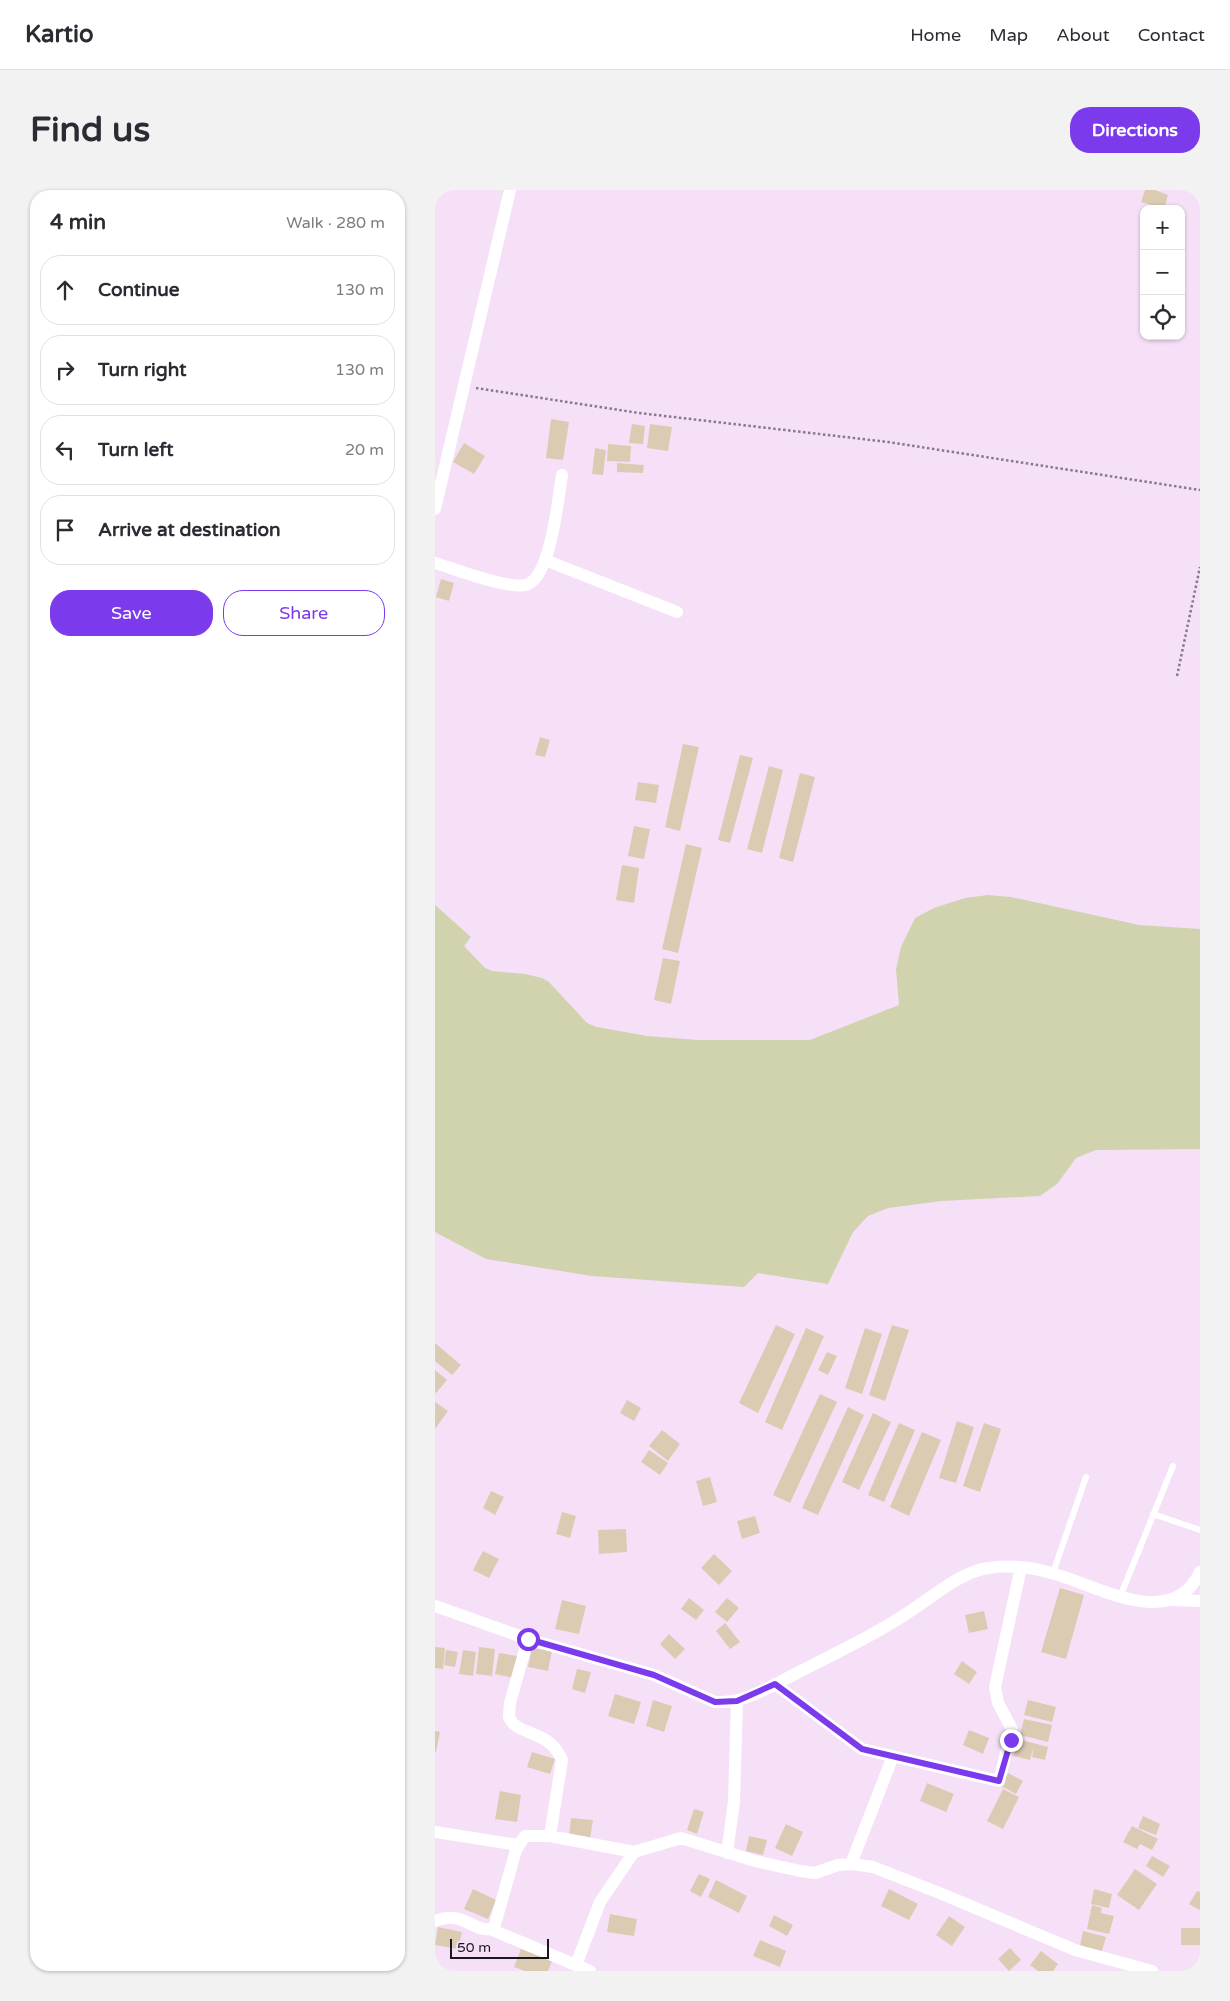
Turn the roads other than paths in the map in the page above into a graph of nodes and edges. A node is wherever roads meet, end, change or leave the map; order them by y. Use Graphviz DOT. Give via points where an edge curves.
graph roads {
  1 [pos="511,190"];
  2 [pos="563,475"];
  3 [pos="435,509"];
  4 [pos="545,560"];
  5 [pos="435,563"];
  6 [pos="677,612"];
  7 [pos="1173,1466"];
  8 [pos="1086,1478"];
  9 [pos="1153,1514"];
  10 [pos="1200,1530"];
  11 [pos="1021,1567"];
  12 [pos="1200,1572"];
  13 [pos="1053,1573"];
  14 [pos="1119,1598"];
  15 [pos="1169,1599"];
  16 [pos="1200,1601"];
  17 [pos="435,1606"];
  18 [pos="528,1639"];
  19 [pos="775,1684"];
  20 [pos="737,1701"];
  21 [pos="893,1756"];
  22 [pos="435,1832"];
  23 [pos="550,1836"];
  24 [pos="518,1845"];
  25 [pos="634,1852"];
  26 [pos="727,1853"];
  27 [pos="851,1864"];
  28 [pos="435,1921"];
  29 [pos="490,1929"];
  30 [pos="575,1965"];
  31 [pos="1113,1966"];
  32 [pos="590,1971"];
  33 [pos="1151,1971"];
  1 -- 3 [label="street"];
  2 -- 4 [label="street"];
  4 -- 5 [label="street" via="537,578 524,585 505,583"];
  4 -- 6 [label="street"];
  7 -- 9 [label="lane"];
  8 -- 13 [label="lane"];
  9 -- 10 [label="lane"];
  9 -- 14 [label="lane"];
  11 -- 13 [label="street"];
  11 -- 19 [label="street" via="985,1569 957,1581 877,1632"];
  11 -- 21 [label="street" via="995,1687 998,1703 1012,1729 999,1781"];
  12 -- 15 [label="street" via="1189,1590"];
  13 -- 14 [label="street"];
  14 -- 15 [label="street" via="1146,1602"];
  15 -- 16 [label="street"];
  17 -- 18 [label="street"];
  18 -- 20 [label="street" via="654,1675 715,1702"];
  18 -- 23 [label="street" via="509,1717 518,1728 547,1740 562,1760"];
  19 -- 20 [label="street"];
  19 -- 21 [label="street" via="862,1749"];
  20 -- 26 [label="street" via="734,1802"];
  21 -- 27 [label="street"];
  22 -- 24 [label="street"];
  23 -- 24 [label="street" via="529,1835"];
  23 -- 25 [label="street"];
  24 -- 29 [label="street" via="497,1922"];
  25 -- 26 [label="street" via="681,1838"];
  25 -- 30 [label="street" via="600,1902"];
  26 -- 27 [label="street" via="777,1867 815,1873"];
  27 -- 31 [label="street" via="886,1872"];
  28 -- 29 [label="street" via="457,1917"];
  29 -- 30 [label="street"];
  30 -- 32 [label="street"];
  31 -- 33 [label="street"];
}
